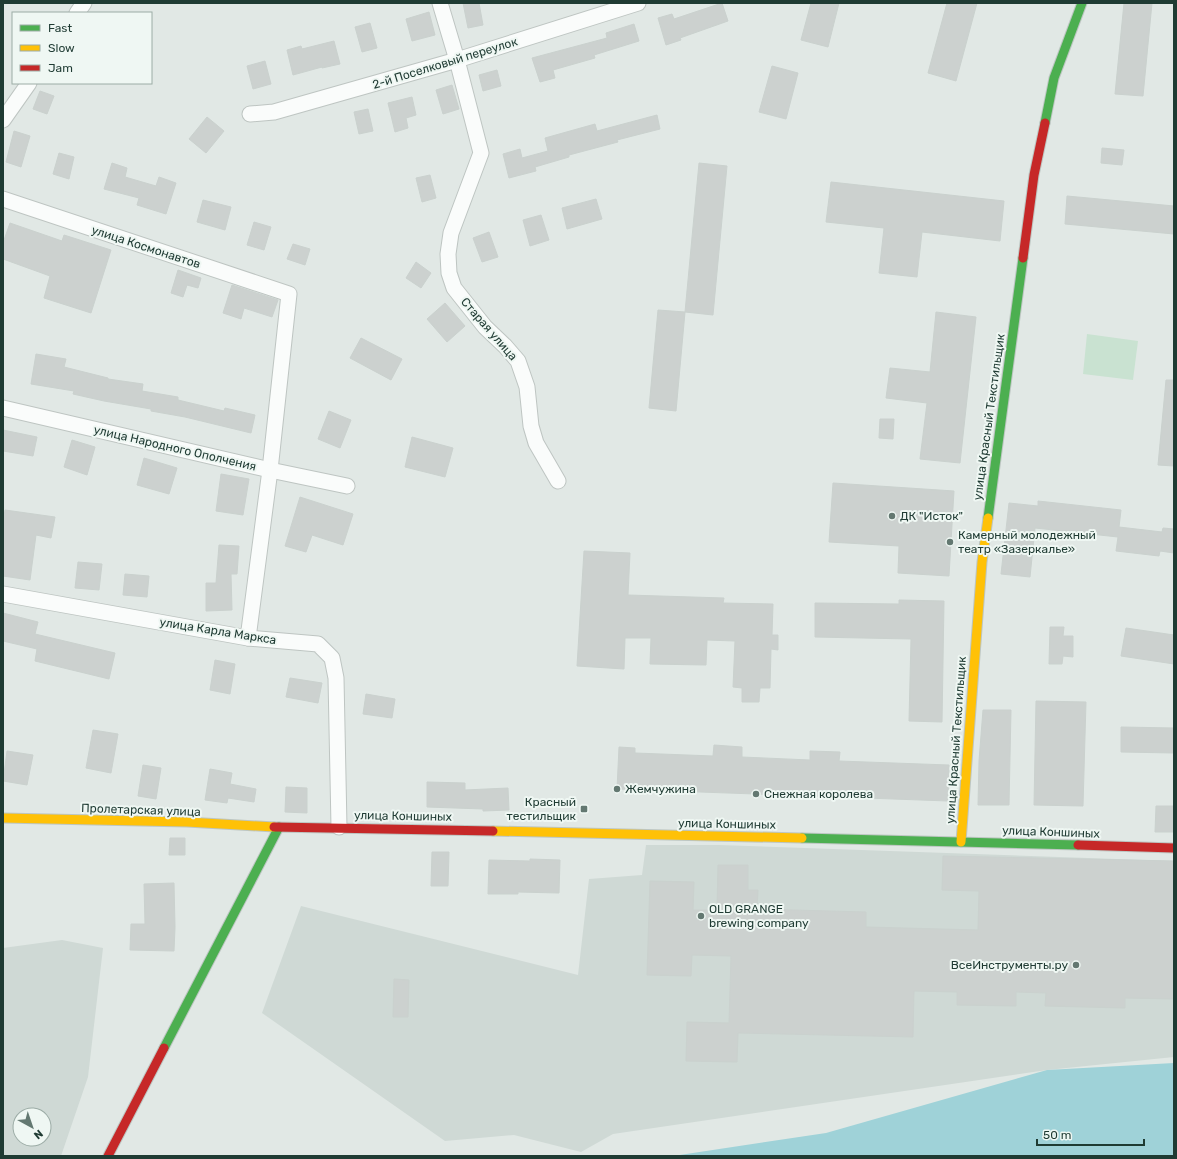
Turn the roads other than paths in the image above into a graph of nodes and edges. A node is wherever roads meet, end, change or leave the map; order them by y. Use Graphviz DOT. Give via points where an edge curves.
graph roads {
  1 [pos="84,3"];
  2 [pos="440,3"];
  3 [pos="638,3"];
  4 [pos="1082,3"];
  5 [pos="78,12"];
  6 [pos="457,60"];
  7 [pos="28,84"];
  8 [pos="250,114"];
  9 [pos="3,120"];
  10 [pos="3,200"];
  11 [pos="3,408"];
  12 [pos="270,470"];
  13 [pos="558,481"];
  14 [pos="347,486"];
  15 [pos="3,594"];
  16 [pos="248,638"];
  17 [pos="3,818"];
  18 [pos="279,827"];
  19 [pos="339,827"];
  20 [pos="961,842"];
  21 [pos="1174,848"];
  22 [pos="108,1156"];
  1 -- 5 [label="street"];
  2 -- 6 [label="street"];
  3 -- 6 [label="street, 2-й Поселковый переулок"];
  4 -- 20 [label="main road, улица Красный Текстильщик" via="1054,78 1034,176 982,562"];
  6 -- 8 [label="street, 2-й Поселковый переулок" via="274,112"];
  6 -- 13 [label="street, Старая улица" via="481,153 451,234 449,273 454,288 485,327 518,361 527,387 531,426 536,443"];
  7 -- 9 [label="street"];
  10 -- 12 [label="street, улица Космонавтов" via="289,294"];
  11 -- 12 [label="street, улица Народного Ополчения"];
  12 -- 14 [label="street, улица Народного Ополчения"];
  12 -- 16 [label="street"];
  15 -- 16 [label="street, улица Карла Маркса"];
  16 -- 19 [label="street, улица Карла Маркса" via="318,644 332,658 336,678"];
  17 -- 18 [label="main road, Пролетарская улица"];
  18 -- 19 [label="main road, улица Коншиных"];
  18 -- 22 [label="main road"];
  19 -- 20 [label="main road, улица Коншиных"];
  20 -- 21 [label="main road, улица Коншиных"];
}
